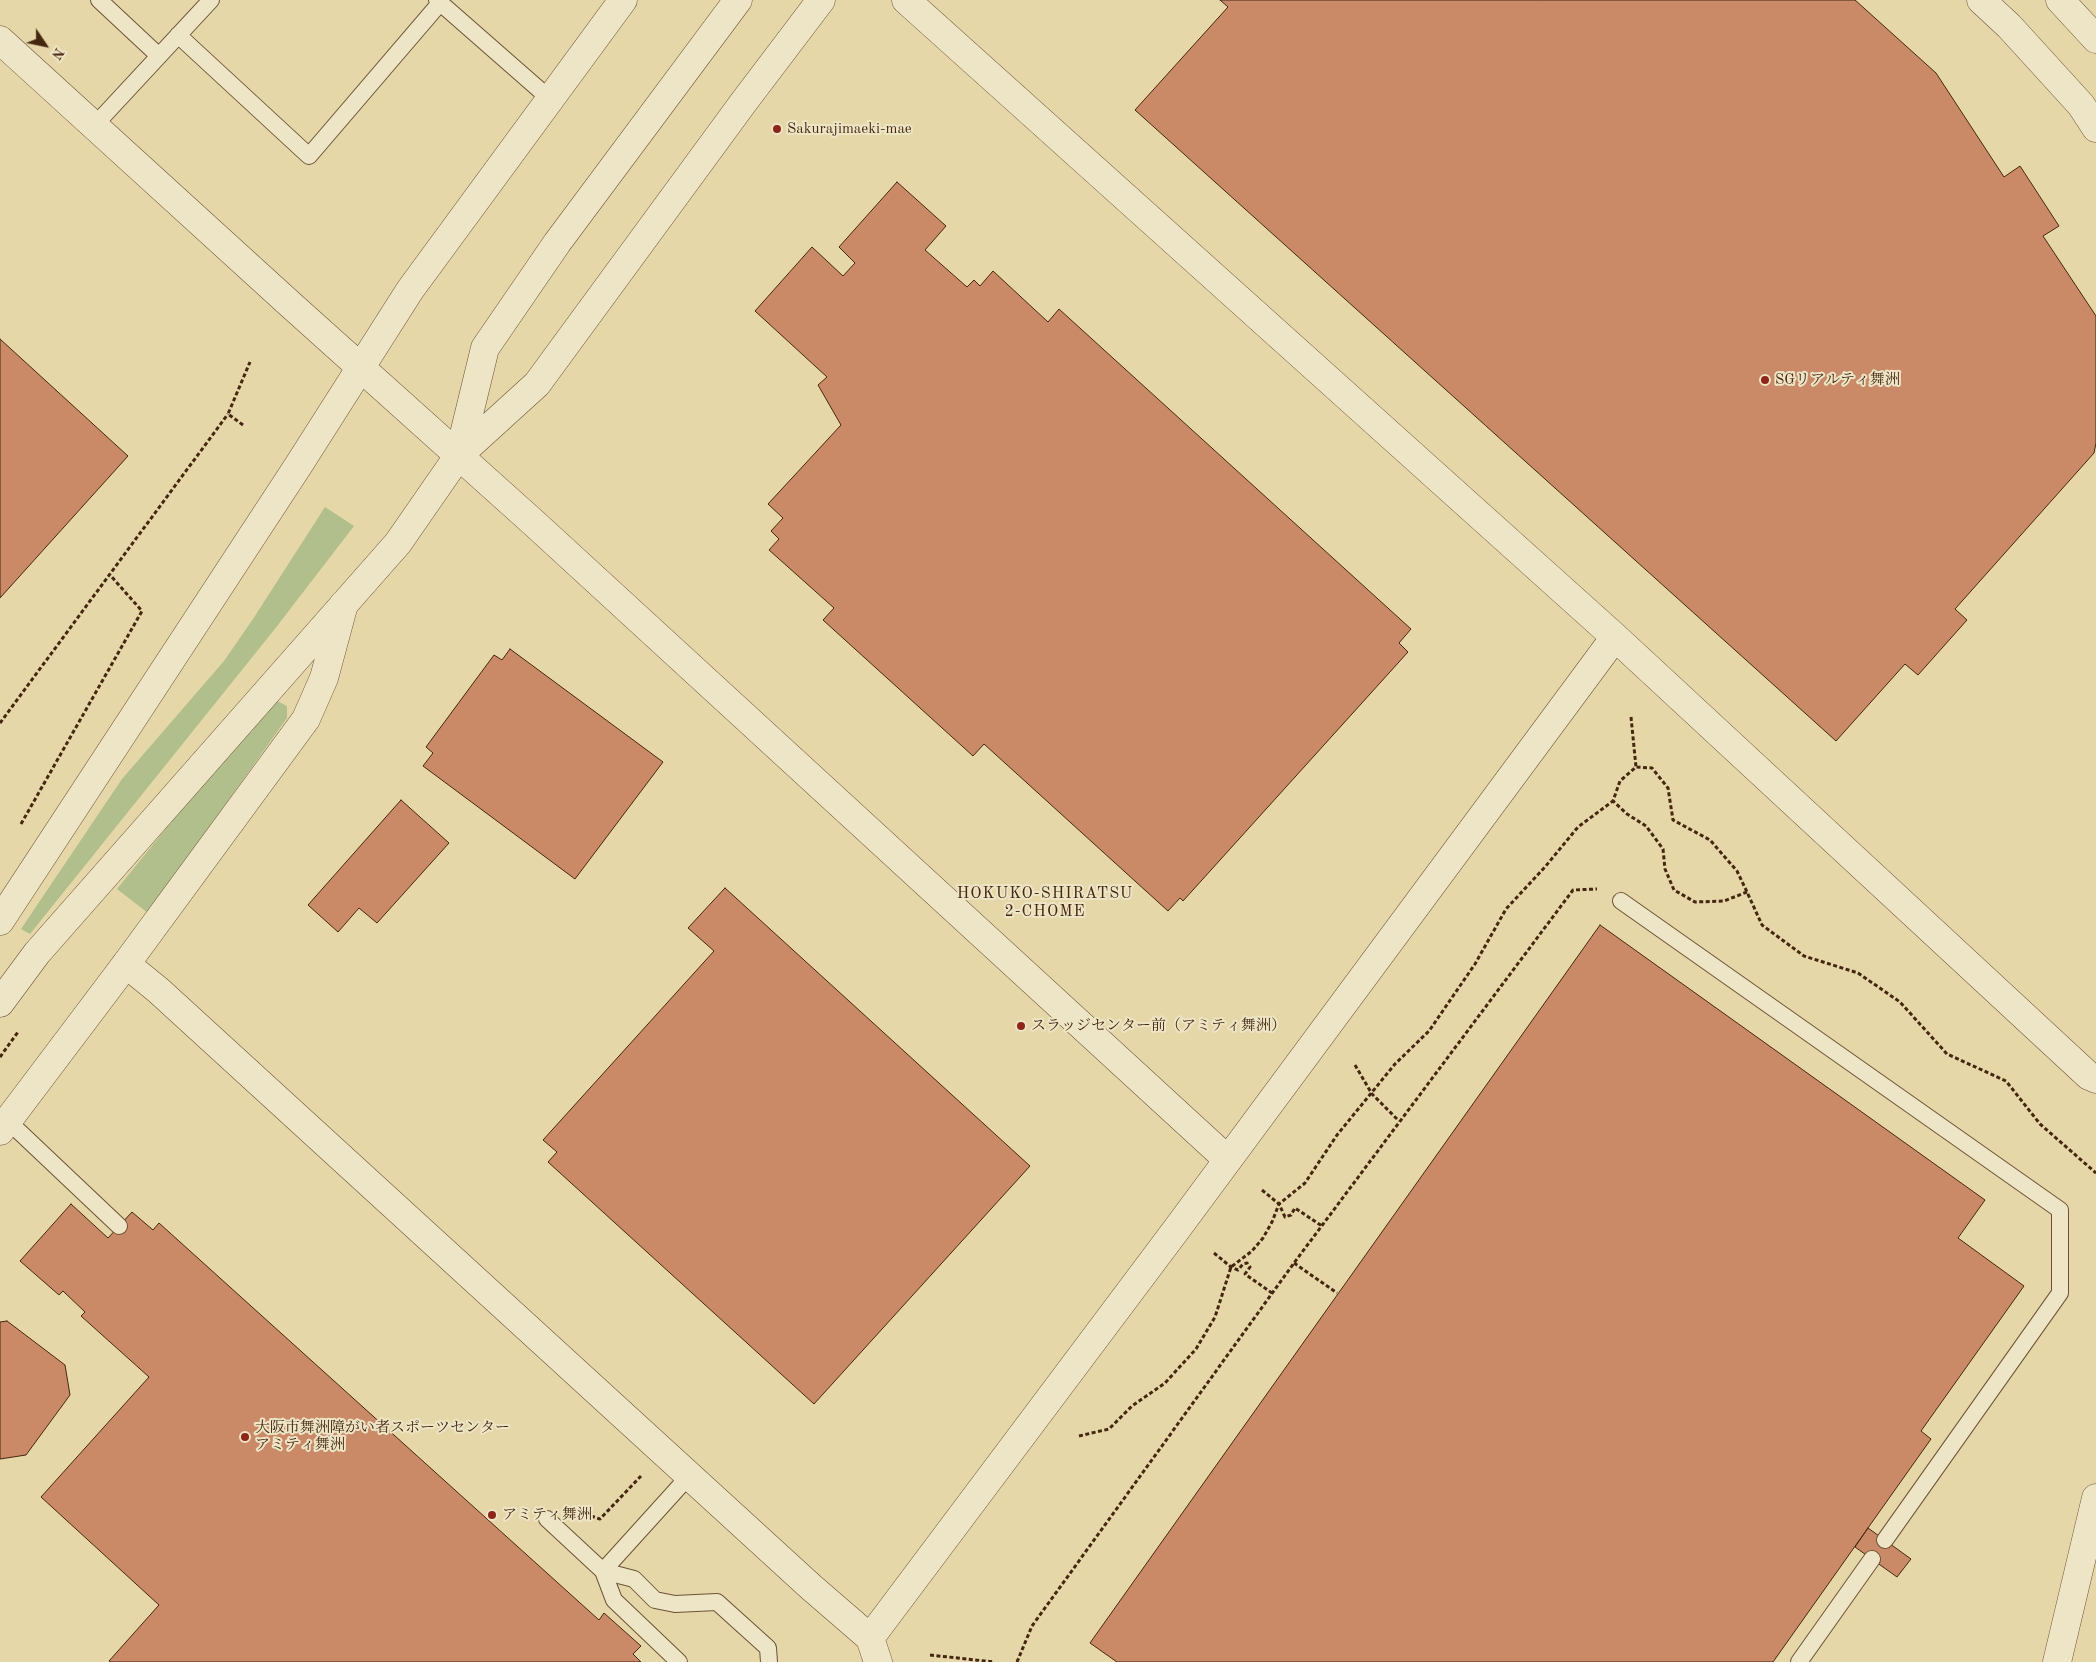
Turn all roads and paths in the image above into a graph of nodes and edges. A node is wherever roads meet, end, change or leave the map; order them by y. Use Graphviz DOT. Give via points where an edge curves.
graph roads {
  1 [pos="99,0"];
  2 [pos="211,0"];
  3 [pos="623,0"];
  4 [pos="738,0"];
  5 [pos="821,0"];
  6 [pos="906,0"];
  7 [pos="1982,0"];
  8 [pos="2060,0"];
  9 [pos="438,2"];
  10 [pos="178,35"];
  11 [pos="2096,39"];
  12 [pos="0,40"];
  13 [pos="159,56"];
  14 [pos="550,99"];
  15 [pos="94,126"];
  16 [pos="2096,128"];
  17 [pos="250,362"];
  18 [pos="360,367"];
  19 [pos="228,414"];
  20 [pos="243,426"];
  21 [pos="459,455"];
  22 [pos="110,575"];
  23 [pos="344,604"];
  24 [pos="1615,637"];
  25 [pos="1631,717"];
  26 [pos="0,724"];
  27 [pos="1636,767"];
  28 [pos="1613,801"];
  29 [pos="20,827"];
  30 [pos="1747,892"];
  31 [pos="1621,901"];
  32 [pos="0,921"];
  33 [pos="126,964"];
  34 [pos="0,1003"];
  35 [pos="1355,1064"];
  36 [pos="2096,1079"];
  37 [pos="1372,1094"];
  38 [pos="1399,1121"];
  39 [pos="4,1126"];
  40 [pos="1228,1160"];
  41 [pos="2096,1173"];
  42 [pos="1262,1190"];
  43 [pos="1279,1204"];
  44 [pos="119,1226"];
  45 [pos="1322,1226"];
  46 [pos="1214,1253"];
  47 [pos="1294,1263"];
  48 [pos="1231,1267"];
  49 [pos="1337,1293"];
  50 [pos="1272,1294"];
  51 [pos="1079,1436"];
  52 [pos="642,1475"];
  53 [pos="689,1476"];
  54 [pos="2096,1498"];
  55 [pos="591,1516"];
  56 [pos="547,1519"];
  57 [pos="1885,1540"];
  58 [pos="1872,1559"];
  59 [pos="603,1571"];
  60 [pos="874,1650"];
  61 [pos="930,1655"];
  62 [pos="679,1662"];
  63 [pos="769,1662"];
  64 [pos="994,1662"];
  65 [pos="1017,1662"];
  66 [pos="1799,1662"];
  67 [pos="2057,1662"];
  1 -- 13 [label="lane"];
  2 -- 10 [label="lane"];
  3 -- 14 [label="street"];
  4 -- 21 [label="street" via="557,243 485,348"];
  5 -- 21 [label="street" via="537,384"];
  6 -- 24 [label="street"];
  7 -- 16 [label="street" via="2081,105"];
  8 -- 11 [label="street"];
  9 -- 10 [label="lane" via="309,156"];
  9 -- 14 [label="lane"];
  10 -- 13 [label="lane"];
  12 -- 15 [label="street"];
  13 -- 15 [label="lane"];
  14 -- 18 [label="street" via="410,290"];
  15 -- 18 [label="street"];
  17 -- 19 [label="path"];
  18 -- 21 [label="street"];
  18 -- 32 [label="street"];
  19 -- 20 [label="path"];
  19 -- 22 [label="path"];
  21 -- 23 [label="street" via="398,543"];
  21 -- 40 [label="street"];
  22 -- 26 [label="path"];
  22 -- 29 [label="path" via="142,611"];
  23 -- 33 [label="street" via="324,678 306,719"];
  23 -- 34 [label="street" via="37,953"];
  24 -- 36 [label="street" via="2089,1076"];
  24 -- 40 [label="street"];
  25 -- 27 [label="path"];
  27 -- 28 [label="path" via="1620,781"];
  27 -- 30 [label="path" via="1652,768 1668,788 1673,820 1710,840 1737,871"];
  28 -- 30 [label="path" via="1646,826 1663,849 1665,869 1674,890 1696,902 1724,901"];
  28 -- 37 [label="path" via="1578,826 1546,867 1506,909 1475,964 1429,1030 1395,1064"];
  30 -- 41 [label="path" via="1762,925 1804,956 1858,973 1900,1002 1947,1054 2006,1081 2040,1124"];
  31 -- 38 [label="path" via="1601,889 1573,890"];
  31 -- 57 [label="lane" via="2060,1210 2060,1293"];
  33 -- 39 [label="street"];
  33 -- 53 [label="street"];
  35 -- 37 [label="path"];
  37 -- 38 [label="path"];
  37 -- 43 [label="path" via="1337,1135 1305,1183"];
  38 -- 45 [label="path"];
  39 -- 44 [label="lane"];
  40 -- 60 [label="street"];
  42 -- 43 [label="path"];
  43 -- 45 [label="path" via="1284,1217 1291,1215 1295,1208"];
  43 -- 48 [label="path" via="1263,1238"];
  45 -- 47 [label="path"];
  46 -- 48 [label="path"];
  47 -- 49 [label="path"];
  47 -- 50 [label="path"];
  48 -- 50 [label="path" via="1238,1270 1248,1263 1250,1267 1245,1274"];
  48 -- 51 [label="path" via="1215,1317 1196,1349 1165,1383 1132,1406 1109,1428"];
  50 -- 65 [label="path" via="1032,1626"];
  52 -- 55 [label="path" via="600,1519"];
  53 -- 59 [label="lane"];
  53 -- 60 [label="street"];
  54 -- 67 [label="street"];
  56 -- 59 [label="lane"];
  58 -- 66 [label="lane"];
  59 -- 62 [label="lane" via="614,1600"];
  59 -- 63 [label="lane" via="634,1579 655,1600 675,1604 717,1602 768,1648"];
  61 -- 64 [label="path"];
}
